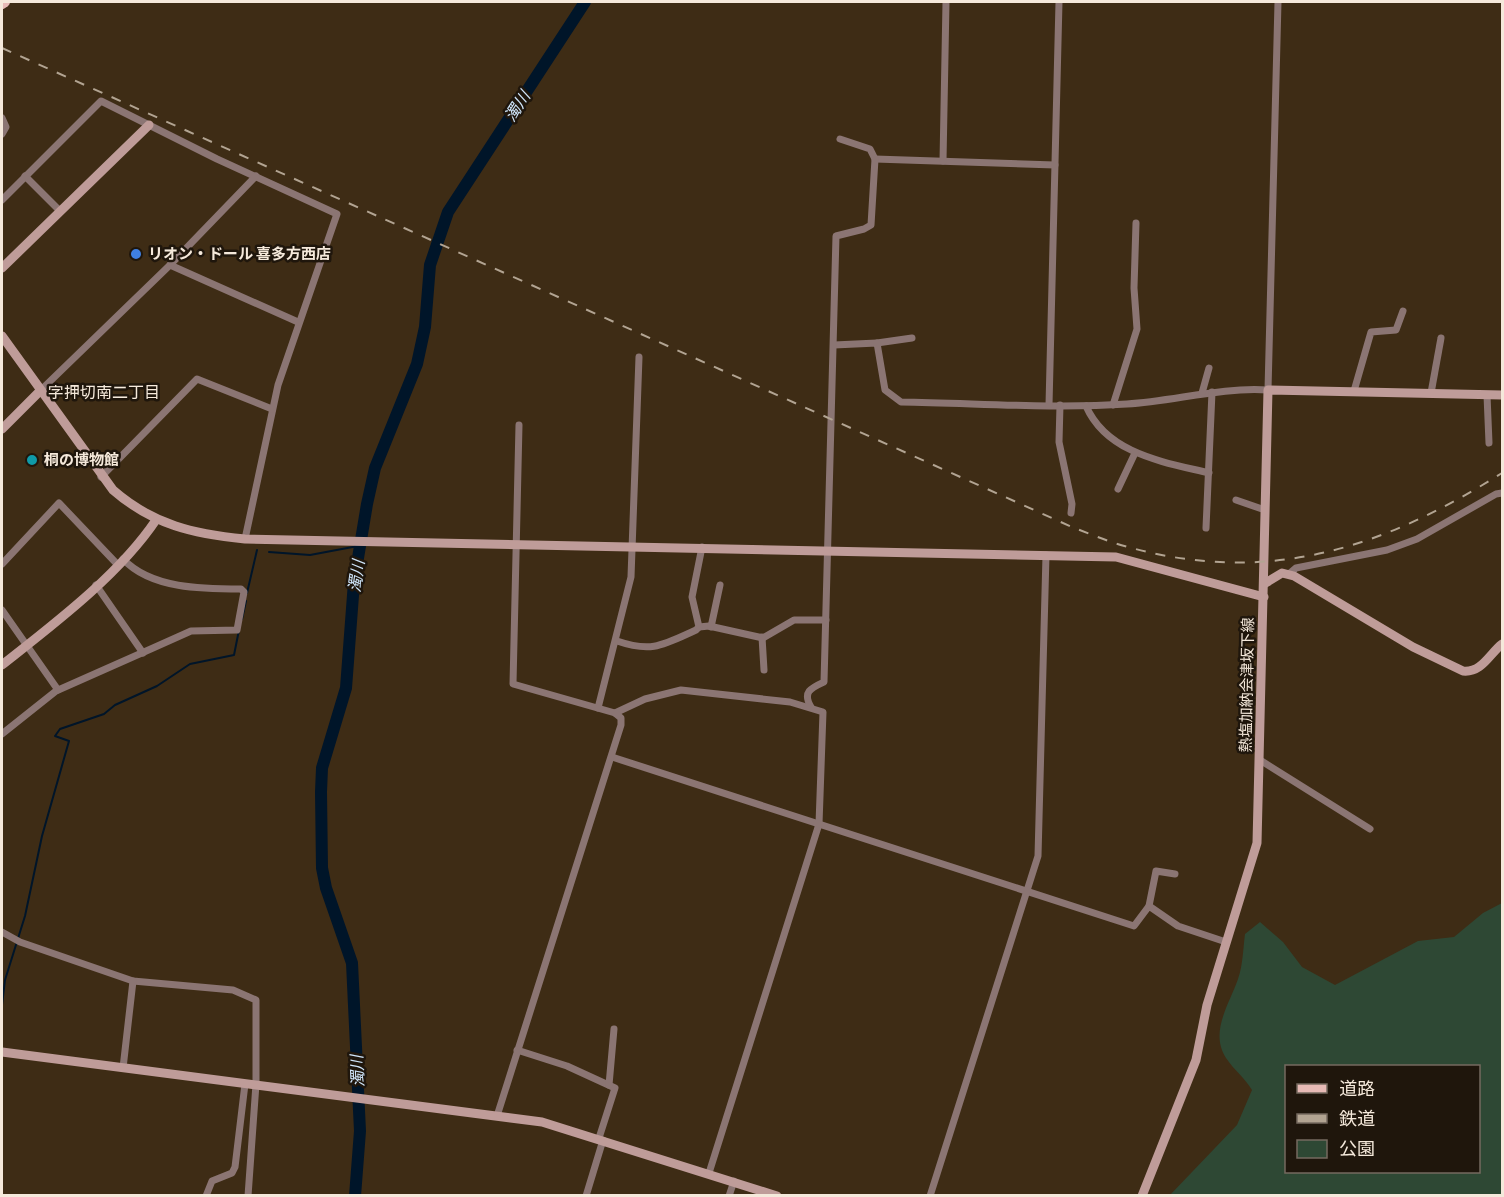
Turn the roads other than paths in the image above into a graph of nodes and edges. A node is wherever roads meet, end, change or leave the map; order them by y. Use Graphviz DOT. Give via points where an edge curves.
graph roads {
  1 [pos="946,2"];
  2 [pos="1059,2"];
  3 [pos="1278,2"];
  4 [pos="2,118"];
  5 [pos="149,125"];
  6 [pos="2,134"];
  7 [pos="840,139"];
  8 [pos="875,159"];
  9 [pos="943,161"];
  10 [pos="1055,165"];
  11 [pos="25,176"];
  12 [pos="256,176"];
  13 [pos="2,200"];
  14 [pos="60,211"];
  15 [pos="1136,224"];
  16 [pos="170,265"];
  17 [pos="2,268"];
  18 [pos="1403,311"];
  19 [pos="298,322"];
  20 [pos="2,336"];
  21 [pos="912,338"];
  22 [pos="1441,338"];
  23 [pos="877,342"];
  24 [pos="834,345"];
  25 [pos="639,357"];
  26 [pos="1209,368"];
  27 [pos="1268,390"];
  28 [pos="40,391"];
  29 [pos="1354,391"];
  30 [pos="1212,392"];
  31 [pos="1202,393"];
  32 [pos="1431,393"];
  33 [pos="1487,395"];
  34 [pos="1503,395"];
  35 [pos="1049,405"];
  36 [pos="1060,405"];
  37 [pos="1113,405"];
  38 [pos="1086,406"];
  39 [pos="272,409"];
  40 [pos="519,425"];
  41 [pos="2,429"];
  42 [pos="1489,443"];
  43 [pos="1135,453"];
  44 [pos="1209,473"];
  45 [pos="101,477"];
  46 [pos="1118,489"];
  47 [pos="1503,494"];
  48 [pos="1236,500"];
  49 [pos="1266,510"];
  50 [pos="1071,513"];
  51 [pos="156,520"];
  52 [pos="1206,528"];
  53 [pos="245,538"];
  54 [pos="517,543"];
  55 [pos="632,546"];
  56 [pos="702,547"];
  57 [pos="828,550"];
  58 [pos="1046,555"];
  59 [pos="120,562"];
  60 [pos="2,564"];
  61 [pos="1288,574"];
  62 [pos="1264,584"];
  63 [pos="96,585"];
  64 [pos="720,585"];
  65 [pos="1264,597"];
  66 [pos="2,610"];
  67 [pos="826,620"];
  68 [pos="699,627"];
  69 [pos="711,627"];
  70 [pos="762,638"];
  71 [pos="616,641"];
  72 [pos="1503,644"];
  73 [pos="26,645"];
  74 [pos="143,653"];
  75 [pos="2,664"];
  76 [pos="764,670"];
  77 [pos="58,690"];
  78 [pos="811,707"];
  79 [pos="598,708"];
  80 [pos="615,713"];
  81 [pos="2,734"];
  82 [pos="612,757"];
  83 [pos="1260,760"];
  84 [pos="819,824"];
  85 [pos="1370,829"];
  86 [pos="1175,874"];
  87 [pos="1027,889"];
  88 [pos="1149,906"];
  89 [pos="2,932"];
  90 [pos="1226,942"];
  91 [pos="133,981"];
  92 [pos="614,1029"];
  93 [pos="517,1050"];
  94 [pos="2,1052"];
  95 [pos="123,1068"];
  96 [pos="245,1084"];
  97 [pos="259,1084"];
  98 [pos="609,1085"];
  99 [pos="497,1116"];
  100 [pos="601,1139"];
  101 [pos="709,1173"];
  102 [pos="734,1181"];
  103 [pos="206,1196"];
  104 [pos="248,1196"];
  105 [pos="586,1196"];
  106 [pos="729,1196"];
  107 [pos="777,1196"];
  108 [pos="930,1196"];
  109 [pos="1142,1196"];
  1 -- 9 [label="street"];
  2 -- 10 [label="street"];
  3 -- 27 [label="street"];
  4 -- 6 [label="street" via="6,127"];
  5 -- 11 [label="street" via="101,101"];
  5 -- 12 [label="street"];
  5 -- 14 [label="street"];
  7 -- 8 [label="street" via="870,148"];
  8 -- 9 [label="street"];
  8 -- 24 [label="street" via="871,225 836,236"];
  9 -- 10 [label="street"];
  10 -- 35 [label="street"];
  11 -- 13 [label="street"];
  11 -- 14 [label="street"];
  12 -- 16 [label="street"];
  12 -- 19 [label="street" via="337,214"];
  14 -- 17 [label="street"];
  15 -- 37 [label="street" via="1137,329"];
  16 -- 19 [label="street"];
  16 -- 28 [label="street"];
  18 -- 29 [label="street" via="1396,330 1371,332"];
  19 -- 39 [label="street"];
  20 -- 28 [label="street"];
  21 -- 23 [label="street"];
  22 -- 32 [label="street"];
  23 -- 24 [label="street"];
  23 -- 35 [label="street" via="882,381 896,400"];
  24 -- 57 [label="street"];
  25 -- 55 [label="street"];
  26 -- 31 [label="street"];
  27 -- 29 [label="street"];
  27 -- 30 [label="street" via="1235,388"];
  27 -- 49 [label="street, 熱塩加納会津坂下線"];
  28 -- 41 [label="street"];
  28 -- 45 [label="street"];
  29 -- 32 [label="street"];
  30 -- 31 [label="street"];
  30 -- 44 [label="street"];
  31 -- 37 [label="street"];
  32 -- 33 [label="street"];
  33 -- 34 [label="street"];
  33 -- 42 [label="street"];
  35 -- 36 [label="street"];
  36 -- 38 [label="street"];
  36 -- 50 [label="street" via="1059,442"];
  37 -- 38 [label="street"];
  38 -- 43 [label="street" via="1094,423"];
  39 -- 45 [label="street" via="197,379"];
  39 -- 53 [label="street"];
  40 -- 54 [label="street"];
  43 -- 44 [label="street"];
  43 -- 46 [label="street"];
  44 -- 52 [label="street"];
  45 -- 51 [label="street" via="128,503"];
  47 -- 61 [label="street" via="1496,494 1417,538 1387,550 1296,568"];
  48 -- 49 [label="street"];
  49 -- 62 [label="street, 熱塩加納会津坂下線"];
  51 -- 53 [label="street" via="190,532"];
  51 -- 59 [label="street"];
  53 -- 54 [label="street"];
  54 -- 55 [label="street"];
  54 -- 79 [label="street" via="513,684"];
  55 -- 56 [label="street"];
  55 -- 71 [label="street" via="630,584"];
  56 -- 57 [label="street"];
  56 -- 68 [label="street" via="692,597"];
  57 -- 58 [label="street"];
  57 -- 67 [label="street"];
  58 -- 65 [label="street" via="1130,559"];
  58 -- 87 [label="street" via="1038,856"];
  59 -- 60 [label="street" via="58,503"];
  59 -- 63 [label="street"];
  59 -- 74 [label="street" via="176,584 244,592 237,630 191,632"];
  61 -- 62 [label="street" via="1282,573"];
  61 -- 72 [label="street" via="1413,647 1463,671 1479,668"];
  62 -- 65 [label="street, 熱塩加納会津坂下線"];
  63 -- 73 [label="street"];
  63 -- 74 [label="street"];
  64 -- 69 [label="street"];
  65 -- 83 [label="street, 熱塩加納会津坂下線"];
  66 -- 73 [label="street"];
  67 -- 70 [label="street" via="794,620"];
  67 -- 78 [label="street" via="824,682 807,693"];
  68 -- 69 [label="street"];
  68 -- 71 [label="street" via="658,648"];
  69 -- 70 [label="street"];
  70 -- 76 [label="street"];
  71 -- 79 [label="street"];
  73 -- 75 [label="street"];
  73 -- 77 [label="street"];
  74 -- 77 [label="street"];
  77 -- 81 [label="street"];
  78 -- 80 [label="street" via="681,690 645,699"];
  78 -- 84 [label="street" via="823,712 824,720"];
  79 -- 80 [label="street"];
  80 -- 82 [label="street" via="621,718 621,725"];
  82 -- 84 [label="street"];
  82 -- 93 [label="street"];
  83 -- 85 [label="street"];
  83 -- 90 [label="street, 熱塩加納会津坂下線" via="1257,843"];
  84 -- 87 [label="street"];
  84 -- 101 [label="street"];
  86 -- 88 [label="street" via="1156,871"];
  87 -- 88 [label="street" via="1134,926"];
  87 -- 108 [label="street"];
  88 -- 90 [label="street" via="1178,926"];
  89 -- 91 [label="street" via="20,942"];
  90 -- 109 [label="street, 熱塩加納会津坂下線" via="1193,1069"];
  91 -- 95 [label="street"];
  91 -- 97 [label="street" via="233,990 256,1000"];
  92 -- 98 [label="street"];
  93 -- 98 [label="street"];
  93 -- 99 [label="street"];
  94 -- 95 [label="street"];
  95 -- 96 [label="street"];
  96 -- 97 [label="street"];
  96 -- 103 [label="street" via="235,1167 232,1173 212,1181"];
  97 -- 99 [label="street"];
  97 -- 104 [label="street"];
  98 -- 100 [label="street" via="616,1090"];
  99 -- 100 [label="street" via="542,1122"];
  100 -- 101 [label="street"];
  100 -- 105 [label="street"];
  101 -- 102 [label="street"];
  102 -- 106 [label="street"];
  102 -- 107 [label="street"];
}
